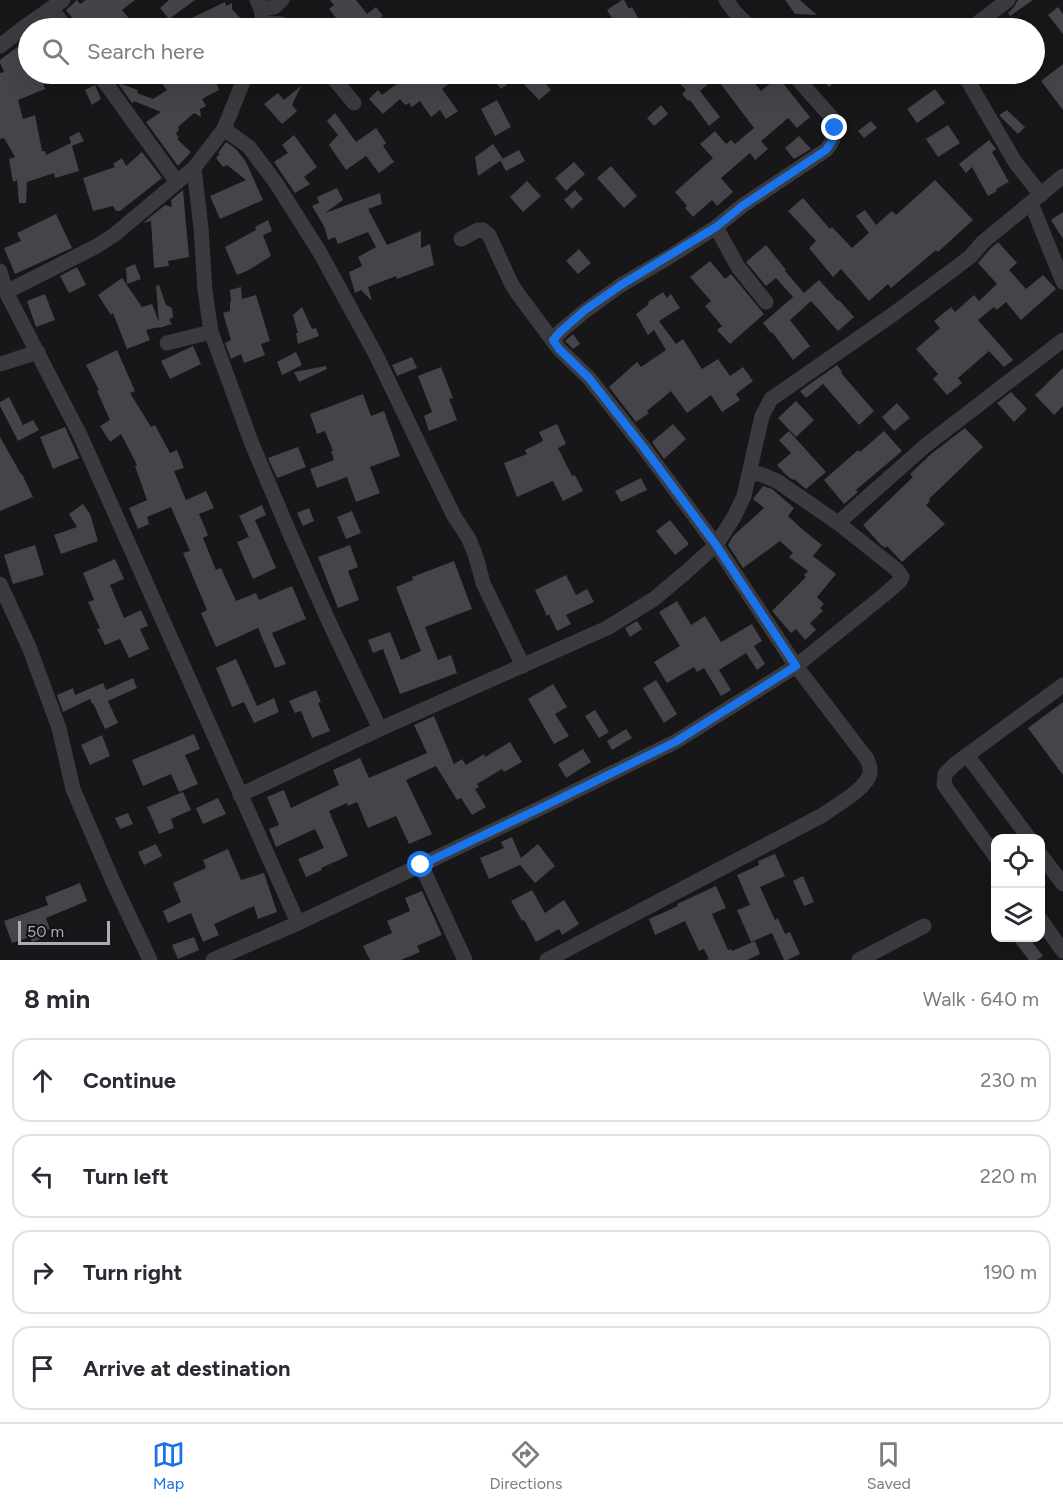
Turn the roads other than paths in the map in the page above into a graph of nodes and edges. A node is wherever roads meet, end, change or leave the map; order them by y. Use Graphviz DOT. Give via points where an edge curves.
graph roads {
  1 [pos="282,0"];
  2 [pos="1008,0"];
  3 [pos="57,4"];
  4 [pos="732,4"];
  5 [pos="261,15"];
  6 [pos="38,18"];
  7 [pos="743,18"];
  8 [pos="984,18"];
  9 [pos="18,33"];
  10 [pos="0,46"];
  11 [pos="106,84"];
  12 [pos="243,84"];
  13 [pos="338,84"];
  14 [pos="802,84"];
  15 [pos="970,84"];
  16 [pos="354,103"];
  17 [pos="224,129"];
  18 [pos="194,168"];
  19 [pos="1063,176"];
  20 [pos="177,182"];
  21 [pos="1036,199"];
  22 [pos="716,227"];
  23 [pos="461,239"];
  24 [pos="0,271"];
  25 [pos="1063,282"];
  26 [pos="6,292"];
  27 [pos="766,302"];
  28 [pos="211,332"];
  29 [pos="553,340"];
  30 [pos="1063,340"];
  31 [pos="166,343"];
  32 [pos="38,352"];
  33 [pos="0,364"];
  34 [pos="749,474"];
  35 [pos="838,523"];
  36 [pos="716,545"];
  37 [pos="0,584"];
  38 [pos="523,666"];
  39 [pos="796,666"];
  40 [pos="1063,685"];
  41 [pos="380,729"];
  42 [pos="967,755"];
  43 [pos="240,795"];
  44 [pos="1026,834"];
  45 [pos="991,850"];
  46 [pos="1045,859"];
  47 [pos="421,865"];
  48 [pos="1063,884"];
  49 [pos="298,923"];
  50 [pos="1045,925"];
  51 [pos="924,926"];
  52 [pos="1063,951"];
  53 [pos="150,960"];
  54 [pos="213,960"];
  55 [pos="465,960"];
  56 [pos="547,960"];
  57 [pos="859,960"];
  1 -- 5 [label="street"];
  2 -- 8 [label="street"];
  3 -- 6 [label="street"];
  4 -- 7 [label="street"];
  9 -- 10 [label="street"];
  11 -- 20 [label="street"];
  12 -- 17 [label="street"];
  13 -- 16 [label="street"];
  14 -- 22 [label="street" via="833,119 835,133 831,144"];
  15 -- 21 [label="street"];
  17 -- 18 [label="street"];
  17 -- 38 [label="street" via="249,147 324,261 376,355 454,516 470,539 483,583"];
  18 -- 20 [label="street"];
  18 -- 28 [label="street"];
  19 -- 21 [label="street"];
  20 -- 26 [label="street" via="97,246"];
  21 -- 25 [label="street"];
  21 -- 34 [label="street" via="950,272 771,399 762,416"];
  22 -- 27 [label="street" via="738,267"];
  22 -- 29 [label="street" via="612,291"];
  23 -- 29 [label="street" via="478,230 489,235 511,283"];
  24 -- 26 [label="street"];
  26 -- 32 [label="street"];
  28 -- 31 [label="street"];
  28 -- 41 [label="street" via="252,444"];
  29 -- 36 [label="street" via="589,378"];
  30 -- 35 [label="street" via="925,446"];
  32 -- 33 [label="street"];
  32 -- 43 [label="street" via="80,435"];
  34 -- 35 [label="street" via="777,481"];
  34 -- 36 [label="street" via="744,496"];
  35 -- 39 [label="street" via="902,577"];
  36 -- 38 [label="street" via="654,599 607,628"];
  36 -- 39 [label="street"];
  37 -- 53 [label="street" via="59,728 73,789"];
  38 -- 41 [label="street"];
  39 -- 47 [label="street" via="675,742"];
  39 -- 56 [label="street" via="867,759 867,781 823,814"];
  40 -- 42 [label="street"];
  41 -- 43 [label="street"];
  42 -- 44 [label="street"];
  42 -- 45 [label="street" via="945,774 944,785"];
  43 -- 49 [label="street"];
  46 -- 48 [label="street"];
  47 -- 49 [label="street"];
  47 -- 55 [label="street"];
  49 -- 54 [label="street"];
  50 -- 52 [label="street"];
  51 -- 57 [label="street"];
}
